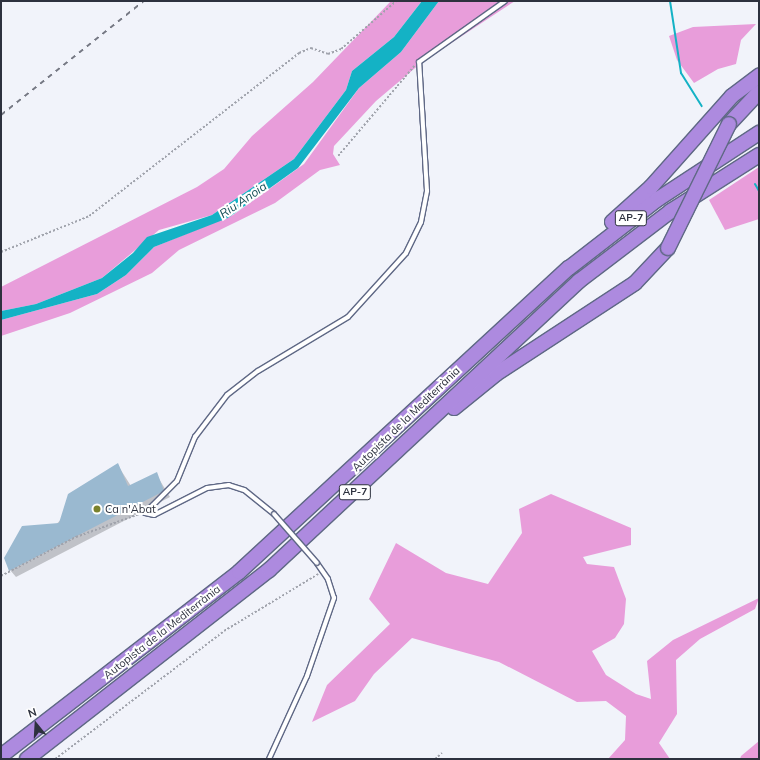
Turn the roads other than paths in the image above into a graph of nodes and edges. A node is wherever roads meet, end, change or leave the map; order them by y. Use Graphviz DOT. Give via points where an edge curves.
graph roads {
  1 [pos="505,1"];
  2 [pos="759,76"];
  3 [pos="759,92"];
  4 [pos="759,133"];
  5 [pos="759,155"];
  6 [pos="513,316"];
  7 [pos="377,472"];
  8 [pos="1,756"];
  9 [pos="27,759"];
  10 [pos="269,759"];
  1 -- 10 [label="lane, bridge" via="419,62 427,184 421,222 412,244 348,318 258,371 227,395 195,437 177,481 145,513 154,515 207,488 229,485 244,490 274,514 322,571 334,598 325,629"];
  2 -- 6 [label="highway" via="732,96 651,187 551,276"];
  3 -- 7 [label="highway, bridge" via="729,124 668,248 635,283 496,374"];
  4 -- 6 [label="highway, Autopista de la Mediterrània / AP-7" via="628,221"];
  5 -- 7 [label="highway, Autopista de la Mediterrània / AP-7" via="671,211 580,281"];
  6 -- 8 [label="highway, Autopista de la Mediterrània / AP-7" via="346,476 239,572"];
  7 -- 9 [label="highway, Autopista de la Mediterrània / AP-7" via="227,605"];
}
